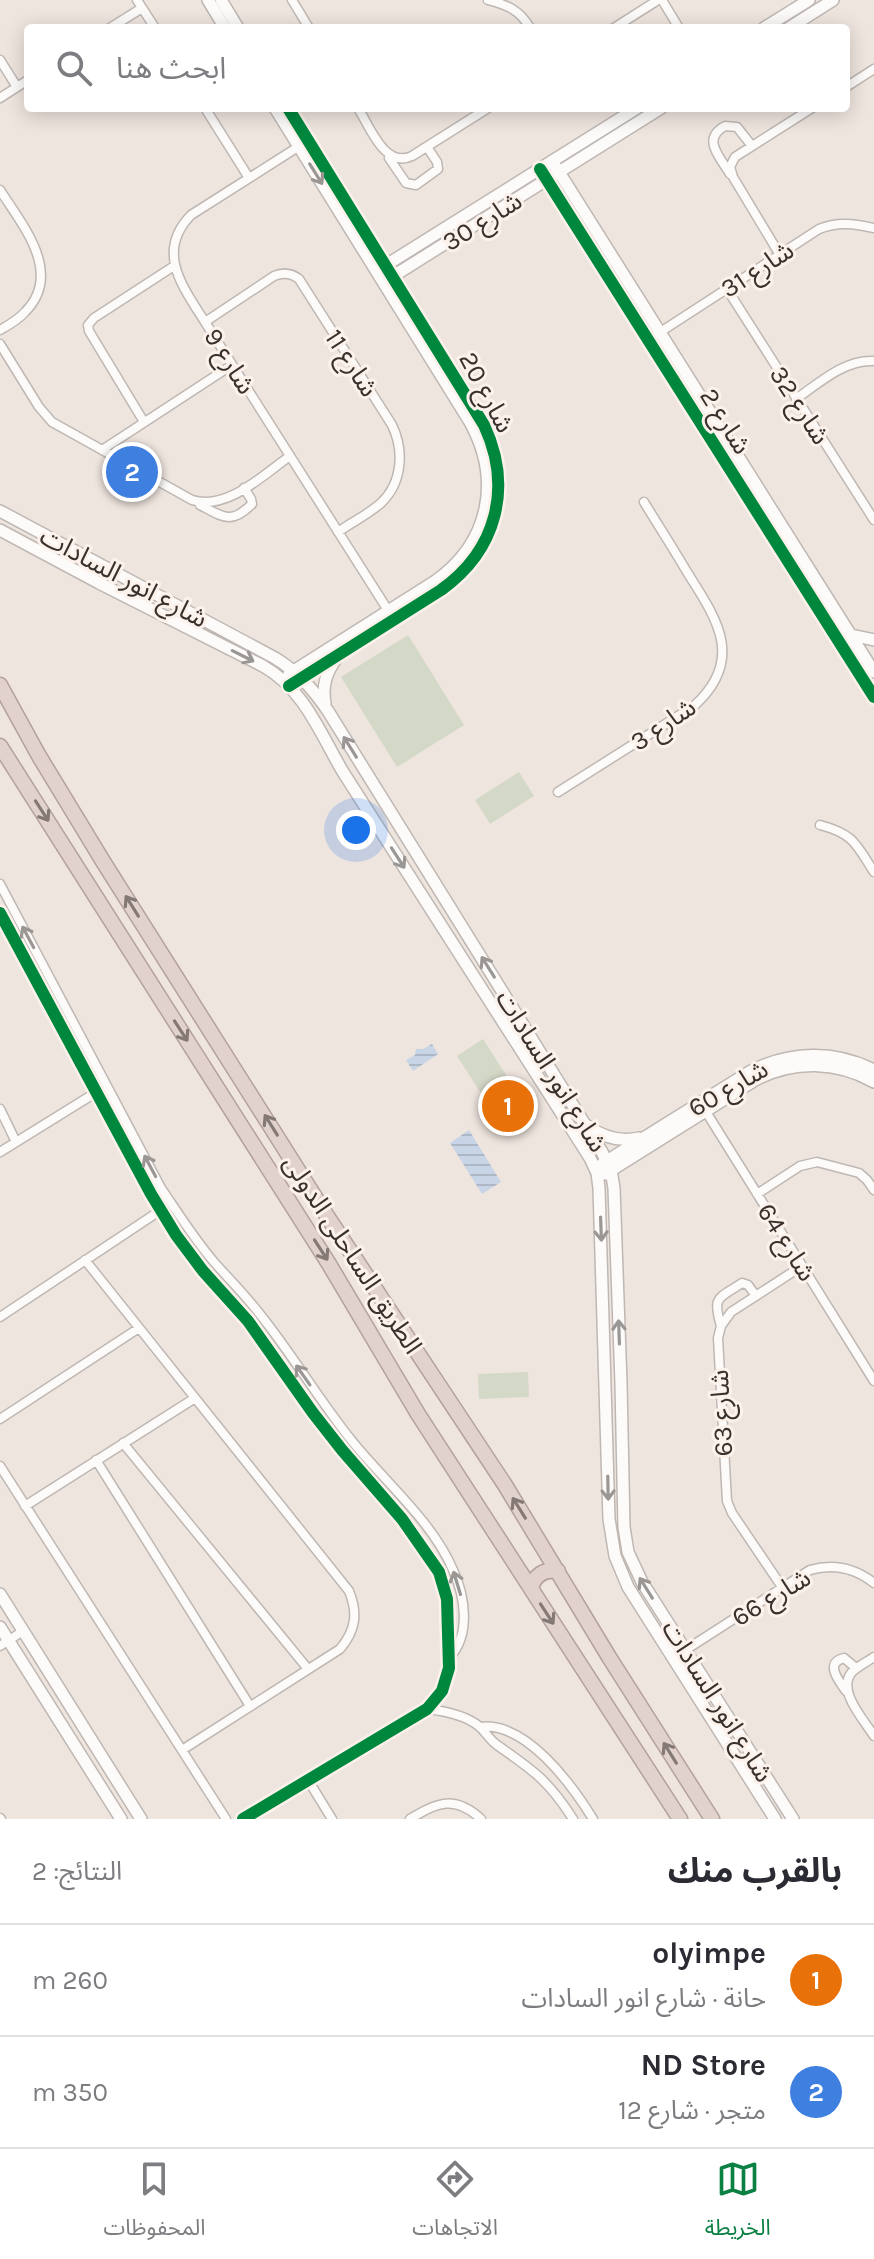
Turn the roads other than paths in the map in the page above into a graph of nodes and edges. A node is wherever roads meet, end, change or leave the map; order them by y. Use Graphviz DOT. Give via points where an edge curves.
graph roads {
  1 [pos="208,0"];
  2 [pos="221,0"];
  3 [pos="307,0"];
  4 [pos="488,0"];
  5 [pos="660,0"];
  6 [pos="809,0"];
  7 [pos="833,0"];
  8 [pos="294,3"];
  9 [pos="140,4"];
  10 [pos="115,24"];
  11 [pos="152,24"];
  12 [pos="223,24"];
  13 [pos="236,24"];
  14 [pos="307,24"];
  15 [pos="527,24"];
  16 [pos="621,24"];
  17 [pos="676,24"];
  18 [pos="770,24"];
  19 [pos="795,24"];
  20 [pos="0,60"];
  21 [pos="874,69"];
  22 [pos="24,83"];
  23 [pos="850,84"];
  24 [pos="17,87"];
  25 [pos="0,98"];
  26 [pos="208,112"];
  27 [pos="278,112"];
  28 [pos="290,112"];
  29 [pos="360,112"];
  30 [pos="482,112"];
  31 [pos="631,112"];
  32 [pos="655,112"];
  33 [pos="806,112"];
  34 [pos="304,144"];
  35 [pos="752,146"];
  36 [pos="427,147"];
  37 [pos="386,154"];
  38 [pos="552,161"];
  39 [pos="540,169"];
  40 [pos="559,172"];
  41 [pos="733,177"];
  42 [pos="249,178"];
  43 [pos="547,180"];
  44 [pos="0,190"];
  45 [pos="3,201"];
  46 [pos="874,228"];
  47 [pos="780,255"];
  48 [pos="174,266"];
  49 [pos="382,268"];
  50 [pos="389,280"];
  51 [pos="727,289"];
  52 [pos="205,322"];
  53 [pos="0,330"];
  54 [pos="660,332"];
  55 [pos="648,340"];
  56 [pos="0,344"];
  57 [pos="874,361"];
  58 [pos="232,365"];
  59 [pos="796,399"];
  60 [pos="144,422"];
  61 [pos="102,450"];
  62 [pos="290,456"];
  63 [pos="244,488"];
  64 [pos="192,500"];
  65 [pos="644,502"];
  66 [pos="0,511"];
  67 [pos="874,520"];
  68 [pos="0,530"];
  69 [pos="338,532"];
  70 [pos="787,533"];
  71 [pos="775,541"];
  72 [pos="107,567"];
  73 [pos="99,583"];
  74 [pos="391,615"];
  75 [pos="851,635"];
  76 [pos="874,640"];
  77 [pos="344,651"];
  78 [pos="874,672"];
  79 [pos="298,674"];
  80 [pos="286,682"];
  81 [pos="0,685"];
  82 [pos="874,697"];
  83 [pos="328,711"];
  84 [pos="0,746"];
  85 [pos="558,792"];
  86 [pos="820,825"];
  87 [pos="874,872"];
  88 [pos="0,884"];
  89 [pos="0,913"];
  90 [pos="874,1070"];
  91 [pos="874,1082"];
  92 [pos="107,1086"];
  93 [pos="96,1092"];
  94 [pos="703,1107"];
  95 [pos="0,1109"];
  96 [pos="584,1121"];
  97 [pos="647,1135"];
  98 [pos="16,1142"];
  99 [pos="0,1152"];
  100 [pos="609,1166"];
  101 [pos="596,1173"];
  102 [pos="874,1190"];
  103 [pos="757,1194"];
  104 [pos="161,1210"];
  105 [pos="85,1260"];
  106 [pos="802,1266"];
  107 [pos="756,1296"];
  108 [pos="0,1317"];
  109 [pos="721,1326"];
  110 [pos="139,1328"];
  111 [pos="874,1381"];
  112 [pos="606,1383"];
  113 [pos="621,1383"];
  114 [pos="195,1398"];
  115 [pos="0,1419"];
  116 [pos="123,1443"];
  117 [pos="96,1460"];
  118 [pos="0,1466"];
  119 [pos="25,1506"];
  120 [pos="549,1556"];
  121 [pos="558,1571"];
  122 [pos="520,1572"];
  123 [pos="874,1583"];
  124 [pos="782,1587"];
  125 [pos="531,1589"];
  126 [pos="0,1594"];
  127 [pos="0,1627"];
  128 [pos="23,1631"];
  129 [pos="4,1643"];
  130 [pos="686,1649"];
  131 [pos="450,1657"];
  132 [pos="874,1657"];
  133 [pos="673,1658"];
  134 [pos="856,1668"];
  135 [pos="308,1669"];
  136 [pos="848,1695"];
  137 [pos="250,1706"];
  138 [pos="427,1709"];
  139 [pos="480,1727"];
  140 [pos="874,1736"];
  141 [pos="182,1750"];
  142 [pos="308,1780"];
  143 [pos="121,1819"];
  144 [pos="141,1819"];
  145 [pos="226,1819"];
  146 [pos="243,1819"];
  147 [pos="332,1819"];
  148 [pos="410,1819"];
  149 [pos="481,1819"];
  150 [pos="573,1819"];
  151 [pos="593,1819"];
  152 [pos="680,1819"];
  153 [pos="712,1819"];
  154 [pos="775,1819"];
  155 [pos="793,1819"];
  1 -- 12 [label="street"];
  2 -- 13 [label="street"];
  3 -- 8 [label="street"];
  4 -- 15 [label="street" via="511,7"];
  5 -- 16 [label="street"];
  5 -- 17 [label="street"];
  6 -- 18 [label="street"];
  7 -- 19 [label="street"];
  8 -- 14 [label="street"];
  9 -- 10 [label="street"];
  9 -- 11 [label="street"];
  20 -- 24 [label="street"];
  21 -- 23 [label="street"];
  22 -- 24 [label="street"];
  24 -- 25 [label="street"];
  26 -- 42 [label="street"];
  27 -- 34 [label="street, شارع 20"];
  28 -- 34 [label="street, شارع 20"];
  29 -- 37 [label="street"];
  30 -- 36 [label="street"];
  31 -- 38 [label="street, شارع 30"];
  32 -- 40 [label="street, شارع 30"];
  33 -- 35 [label="street"];
  34 -- 42 [label="street"];
  34 -- 49 [label="street, شارع 20"];
  35 -- 41 [label="street" via="733,160"];
  35 -- 41 [label="street" via="737,127 716,132 714,147"];
  36 -- 37 [label="street" via="405,160"];
  36 -- 37 [label="street" via="438,169 414,185 406,183"];
  38 -- 39 [label="street, شارع 30"];
  38 -- 40 [label="street, شارع 2"];
  39 -- 43 [label="street, شارع 2"];
  39 -- 49 [label="street, شارع 30"];
  40 -- 43 [label="street, شارع 30"];
  40 -- 54 [label="street, شارع 2"];
  41 -- 47 [label="street"];
  42 -- 48 [label="street" via="186,219 174,244"];
  43 -- 50 [label="street, شارع 30"];
  43 -- 55 [label="street, شارع 2"];
  44 -- 45 [label="street"];
  45 -- 53 [label="street" via="36,248 41,273 33,304"];
  46 -- 47 [label="street, شارع 31" via="830,225"];
  47 -- 51 [label="street, شارع 31"];
  48 -- 52 [label="street, شارع 9"];
  48 -- 60 [label="street" via="88,325"];
  49 -- 50 [label="street, شارع 20"];
  50 -- 74 [label="street, شارع 20" via="475,431 488,482 484,515 466,552"];
  51 -- 54 [label="street, شارع 31"];
  51 -- 59 [label="street, شارع 32"];
  52 -- 58 [label="street, شارع 9"];
  52 -- 69 [label="street, شارع 11" via="274,276 293,275 392,425 400,458 393,487 379,505"];
  54 -- 55 [label="street, شارع 31"];
  54 -- 70 [label="street, شارع 2"];
  55 -- 71 [label="street, شارع 2"];
  56 -- 61 [label="street" via="47,418"];
  57 -- 59 [label="street" via="851,364"];
  58 -- 60 [label="street"];
  58 -- 62 [label="street, شارع 9"];
  59 -- 67 [label="street, شارع 32"];
  60 -- 61 [label="street"];
  61 -- 64 [label="street"];
  62 -- 63 [label="street"];
  62 -- 69 [label="street, شارع 9"];
  63 -- 64 [label="street" via="215,503"];
  63 -- 64 [label="street" via="252,504 232,518"];
  65 -- 85 [label="street, شارع 3" via="715,617 722,641 719,668 694,706"];
  66 -- 72 [label="street, شارع انور السادات"];
  68 -- 73 [label="street, شارع انور السادات"];
  69 -- 74 [label="street, شارع 9"];
  70 -- 71 [label="street"];
  70 -- 75 [label="street, شارع 2"];
  71 -- 82 [label="street, شارع 2"];
  72 -- 73 [label="street"];
  72 -- 79 [label="street, شارع انور السادات"];
  73 -- 80 [label="street, شارع انور السادات, one-way"];
  74 -- 77 [label="street, شارع 20"];
  74 -- 79 [label="street, شارع 20"];
  75 -- 76 [label="street"];
  75 -- 78 [label="street, شارع 2"];
  77 -- 79 [label="street, شارع 20"];
  77 -- 83 [label="street" via="327,675"];
  79 -- 80 [label="street, شارع 20"];
  79 -- 83 [label="street, شارع انور السادات"];
  80 -- 101 [label="street, شارع انور السادات, one-way" via="309,710"];
  120 -- 81 [label="highway, الطريق الساحلى الدولى, one-way" via="104,863"];
  96 -- 83 [label="street, شارع انور السادات, one-way"];
  84 -- 122 [label="highway, الطريق الساحلى الدولى, one-way"];
  86 -- 87 [label="street" via="851,838"];
  92 -- 88 [label="street, one-way"];
  89 -- 93 [label="street"];
  90 -- 94 [label="street, شارع 60" via="831,1056 790,1057 751,1071"];
  91 -- 94 [label="street, شارع 60" via="839,1068 795,1066"];
  92 -- 93 [label="street"];
  131 -- 92 [label="street, one-way" via="462,1635 463,1610 448,1560 186,1226"];
  93 -- 98 [label="street"];
  93 -- 104 [label="street"];
  94 -- 97 [label="street, شارع 60"];
  94 -- 100 [label="street, شارع 60"];
  94 -- 103 [label="street, شارع 64"];
  95 -- 98 [label="street"];
  96 -- 97 [label="street" via="617,1140"];
  96 -- 100 [label="street, شارع انور السادات"];
  97 -- 100 [label="street, شارع 60"];
  98 -- 99 [label="street"];
  100 -- 101 [label="street, شارع 60"];
  113 -- 100 [label="street, شارع انور السادات, one-way"];
  101 -- 112 [label="street, شارع انور السادات, one-way"];
  102 -- 103 [label="street" via="859,1173 817,1162 800,1166"];
  103 -- 106 [label="street, شارع 64"];
  104 -- 105 [label="street"];
  104 -- 131 [label="street" via="332,1438 432,1560 445,1585"];
  105 -- 108 [label="street"];
  105 -- 110 [label="street"];
  106 -- 107 [label="street"];
  106 -- 111 [label="street, شارع 64"];
  107 -- 109 [label="street" via="731,1312"];
  107 -- 109 [label="street, شارع 63" via="744,1283 720,1298 716,1308"];
  109 -- 124 [label="street, شارع 63" via="727,1501"];
  110 -- 114 [label="street"];
  110 -- 115 [label="street"];
  112 -- 113 [label="street"];
  112 -- 133 [label="street, شارع انور السادات, one-way" via="613,1547 628,1587"];
  130 -- 113 [label="street, شارع انور السادات, one-way" via="628,1552"];
  114 -- 116 [label="street"];
  114 -- 135 [label="street" via="349,1591 354,1628 340,1649"];
  116 -- 117 [label="street"];
  116 -- 135 [label="street"];
  117 -- 119 [label="street"];
  117 -- 137 [label="street"];
  118 -- 119 [label="street"];
  119 -- 141 [label="street"];
  120 -- 121 [label="highway, الطريق الساحلى الدولى"];
  120 -- 122 [label="highway" via="539,1567"];
  121 -- 125 [label="highway" via="538,1575"];
  153 -- 121 [label="highway, الطريق الساحلى الدولى, one-way"];
  122 -- 125 [label="highway, الطريق الساحلى الدولى"];
  123 -- 124 [label="street, شارع 66" via="857,1572 831,1567 810,1570"];
  124 -- 130 [label="street, شارع 66"];
  125 -- 152 [label="highway, الطريق الساحلى الدولى, one-way"];
  126 -- 128 [label="street"];
  127 -- 129 [label="street"];
  128 -- 129 [label="street"];
  128 -- 144 [label="street"];
  129 -- 143 [label="street"];
  130 -- 133 [label="street, شارع 66"];
  130 -- 155 [label="street, شارع انور السادات"];
  131 -- 138 [label="street" via="442,1691"];
  132 -- 134 [label="street"];
  133 -- 154 [label="street, شارع انور السادات"];
  134 -- 136 [label="street" via="847,1680"];
  134 -- 136 [label="street" via="844,1658 834,1665"];
  135 -- 137 [label="street"];
  136 -- 140 [label="street"];
  137 -- 141 [label="street"];
  138 -- 139 [label="street"];
  138 -- 142 [label="street"];
  139 -- 150 [label="street" via="545,1781"];
  139 -- 151 [label="street" via="501,1728 535,1749 557,1768"];
  141 -- 145 [label="street"];
  142 -- 146 [label="street"];
  142 -- 147 [label="street"];
  148 -- 149 [label="street" via="440,1803 456,1803"];
}
